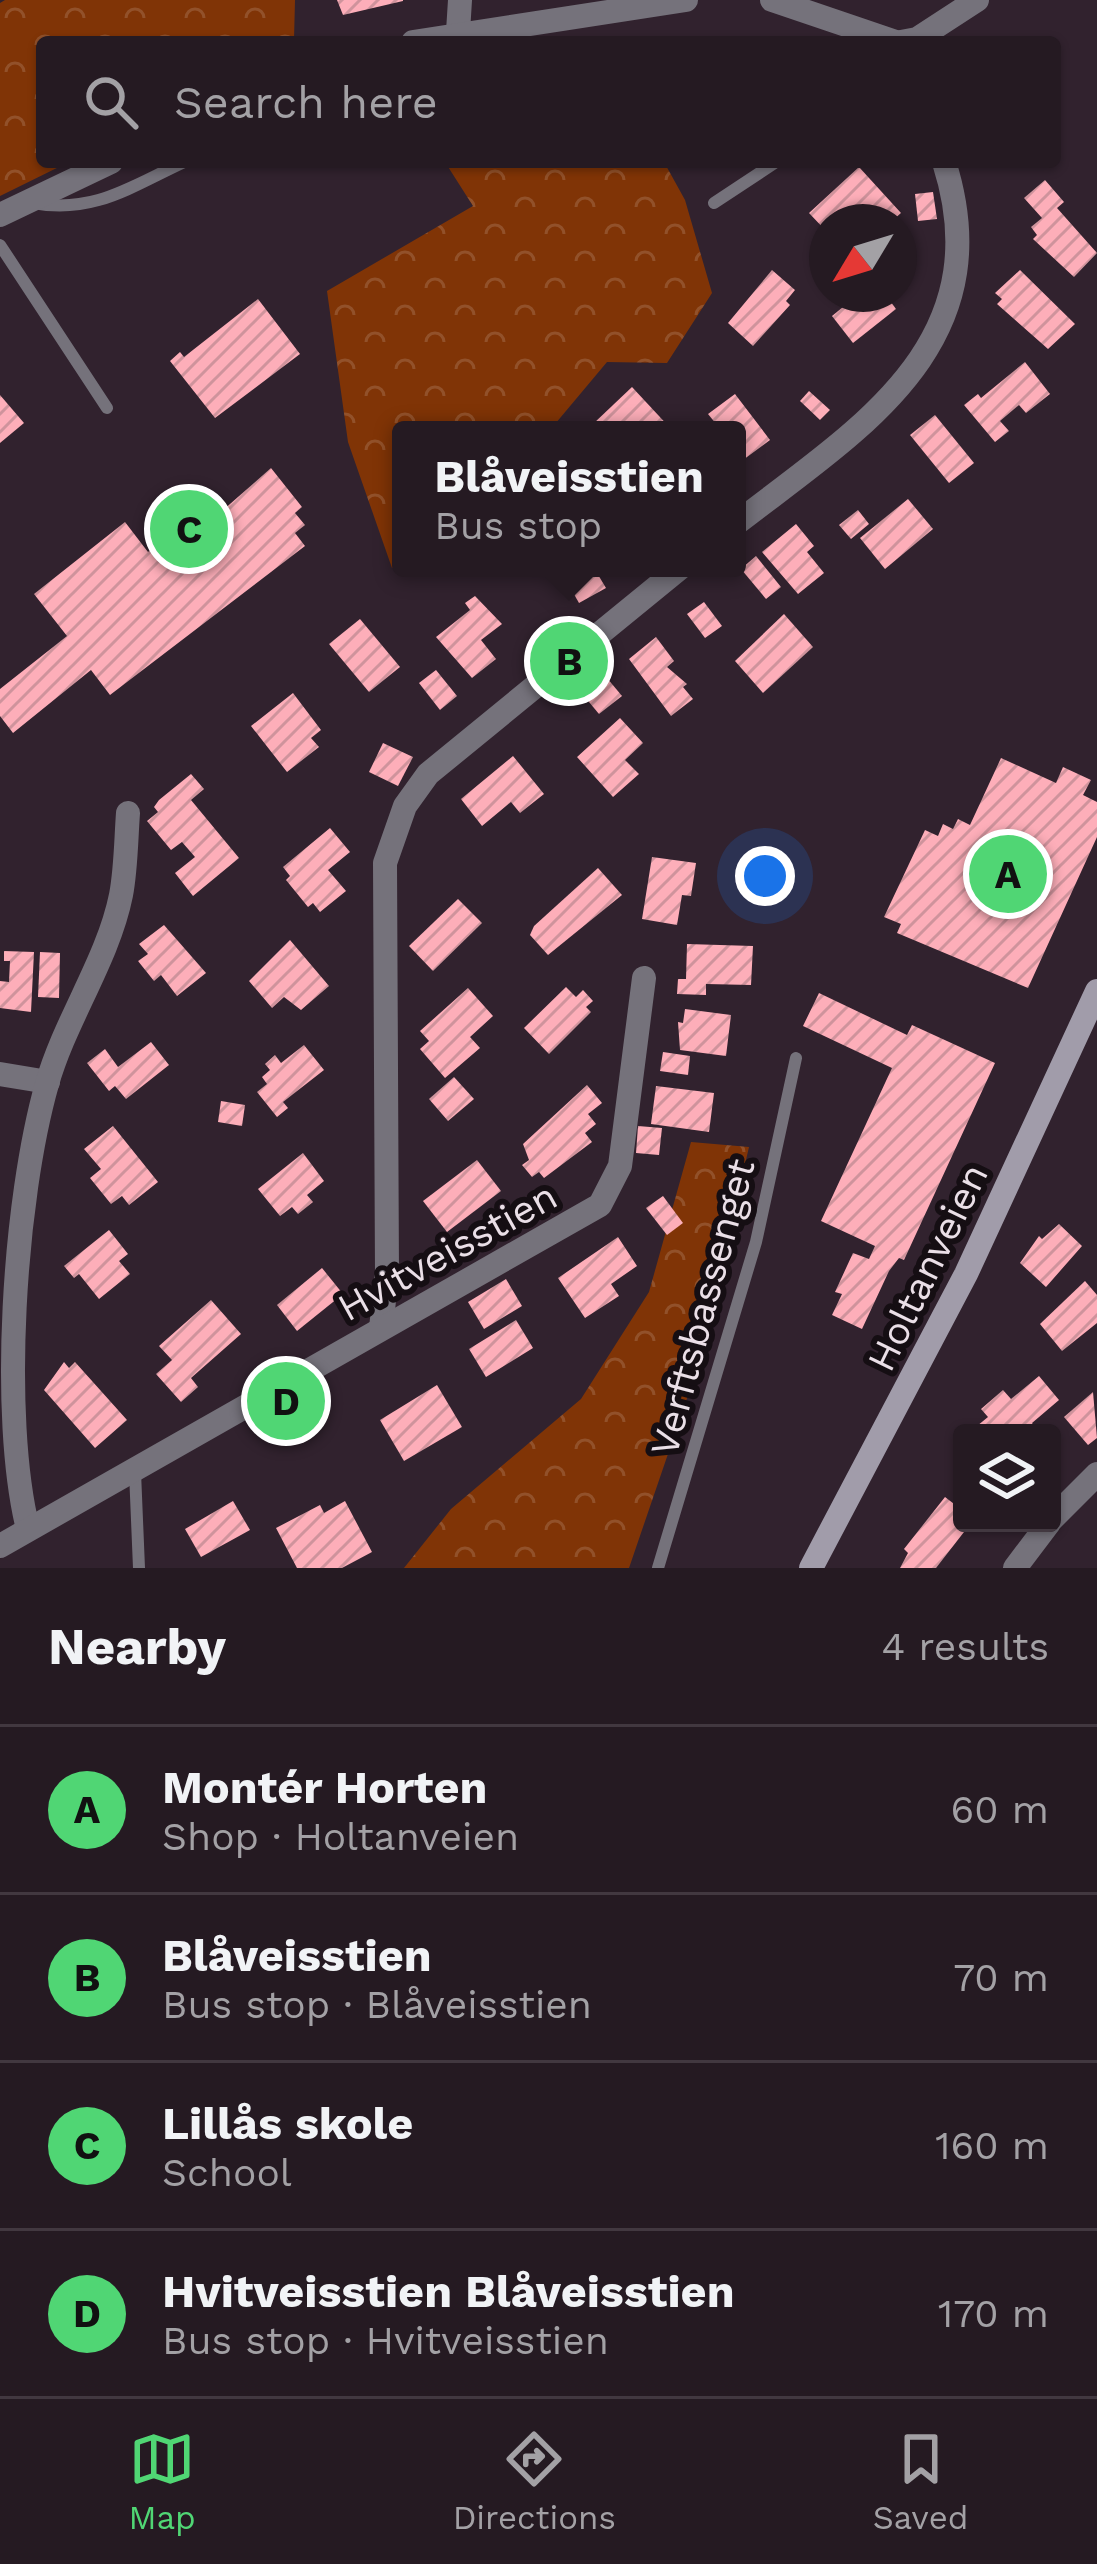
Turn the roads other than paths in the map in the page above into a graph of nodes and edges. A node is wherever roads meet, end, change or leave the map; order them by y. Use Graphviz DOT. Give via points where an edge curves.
graph roads {
  1 [pos="460,0"];
  2 [pos="686,0"];
  3 [pos="772,0"];
  4 [pos="977,0"];
  5 [pos="458,32"];
  6 [pos="440,36"];
  7 [pos="875,36"];
  8 [pos="922,36"];
  9 [pos="98,168"];
  10 [pos="171,168"];
  11 [pos="767,168"];
  12 [pos="945,168"];
  13 [pos="26,202"];
  14 [pos="715,203"];
  15 [pos="0,215"];
  16 [pos="0,244"];
  17 [pos="107,408"];
  18 [pos="746,517"];
  19 [pos="669,577"];
  20 [pos="128,812"];
  21 [pos="644,978"];
  22 [pos="1097,991"];
  23 [pos="796,1058"];
  24 [pos="0,1074"];
  25 [pos="47,1082"];
  26 [pos="381,1328"];
  27 [pos="135,1472"];
  28 [pos="1097,1474"];
  29 [pos="1061,1511"];
  30 [pos="28,1529"];
  31 [pos="1043,1532"];
  32 [pos="0,1546"];
  33 [pos="140,1568"];
  34 [pos="658,1568"];
  35 [pos="811,1568"];
  36 [pos="1015,1568"];
  1 -- 5 [label="street"];
  2 -- 5 [label="street"];
  3 -- 7 [label="street"];
  4 -- 8 [label="street"];
  5 -- 6 [label="street"];
  9 -- 13 [label="street"];
  10 -- 13 [label="lane" via="87,206"];
  11 -- 14 [label="lane"];
  12 -- 18 [label="street" via="956,254 940,329 919,367 879,413"];
  13 -- 15 [label="street"];
  16 -- 17 [label="lane"];
  19 -- 26 [label="street" via="467,739 405,806 386,863"];
  20 -- 25 [label="street" via="121,898"];
  21 -- 26 [label="street, Hvitveisstien" via="620,1166 600,1205"];
  22 -- 35 [label="main road, Holtanveien" via="966,1274"];
  23 -- 34 [label="lane, Verftsbassenget" via="756,1242"];
  24 -- 25 [label="street"];
  25 -- 30 [label="street" via="22,1200 13,1328 13,1482"];
  26 -- 27 [label="street, Hvitveisstien"];
  27 -- 30 [label="street, Hvitveisstien"];
  27 -- 33 [label="lane"];
  28 -- 29 [label="street"];
  30 -- 32 [label="street, Hvitveisstien"];
  31 -- 36 [label="street"];
}
